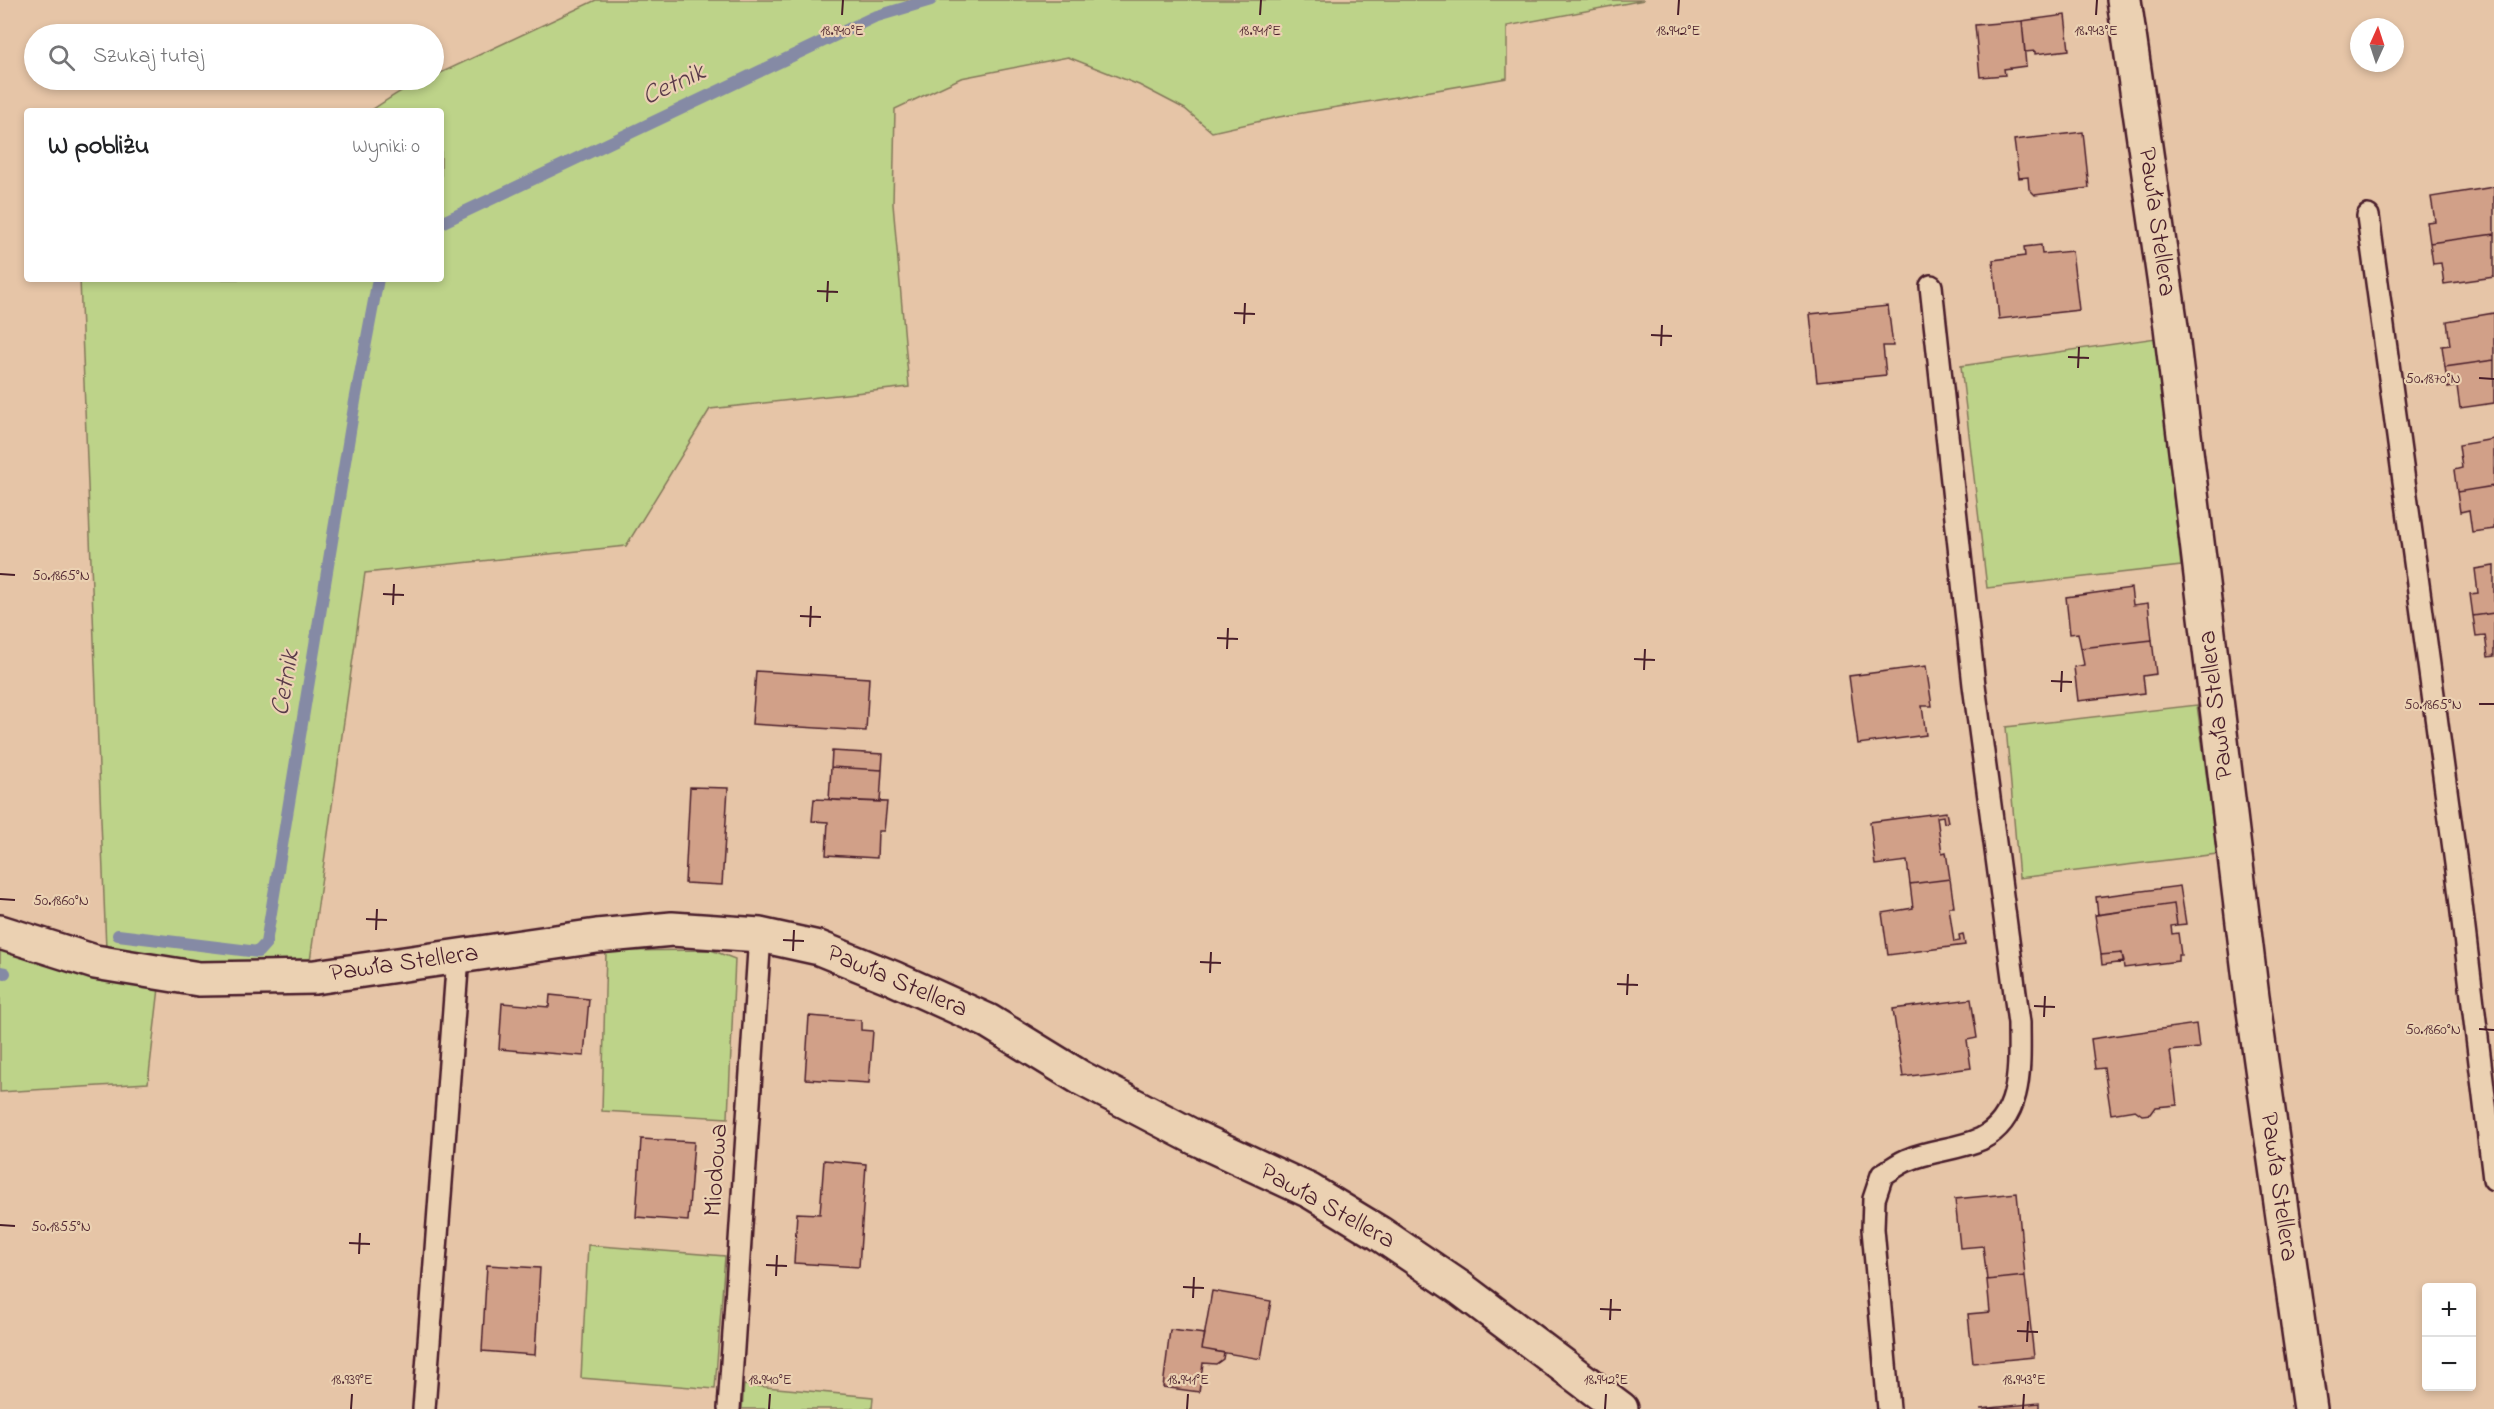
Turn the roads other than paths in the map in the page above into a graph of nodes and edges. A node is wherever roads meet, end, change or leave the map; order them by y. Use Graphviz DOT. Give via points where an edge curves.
graph roads {
  1 [pos="2124,0"];
  2 [pos="2368,216"];
  3 [pos="1930,286"];
  4 [pos="0,932"];
  5 [pos="760,935"];
  6 [pos="458,956"];
  7 [pos="2494,1179"];
  8 [pos="424,1409"];
  9 [pos="729,1409"];
  10 [pos="1621,1409"];
  11 [pos="1889,1409"];
  12 [pos="2310,1409"];
  1 -- 12 [label="street, Pawła Stellera" via="2171,327 2252,996"];
  2 -- 7 [label="lane"];
  3 -- 11 [label="lane" via="1974,685 2019,1023 2019,1068 2015,1095 2005,1119 1981,1139 1909,1159 1882,1175 1874,1199 1873,1229"];
  4 -- 6 [label="street, Pawła Stellera" via="95,962 199,979 315,977"];
  5 -- 6 [label="street, Pawła Stellera" via="672,929"];
  5 -- 9 [label="lane, Miodowa"];
  5 -- 10 [label="street, Pawła Stellera" via="819,948 988,1021 1081,1078 1310,1191 1460,1288"];
  6 -- 8 [label="lane"];
}
